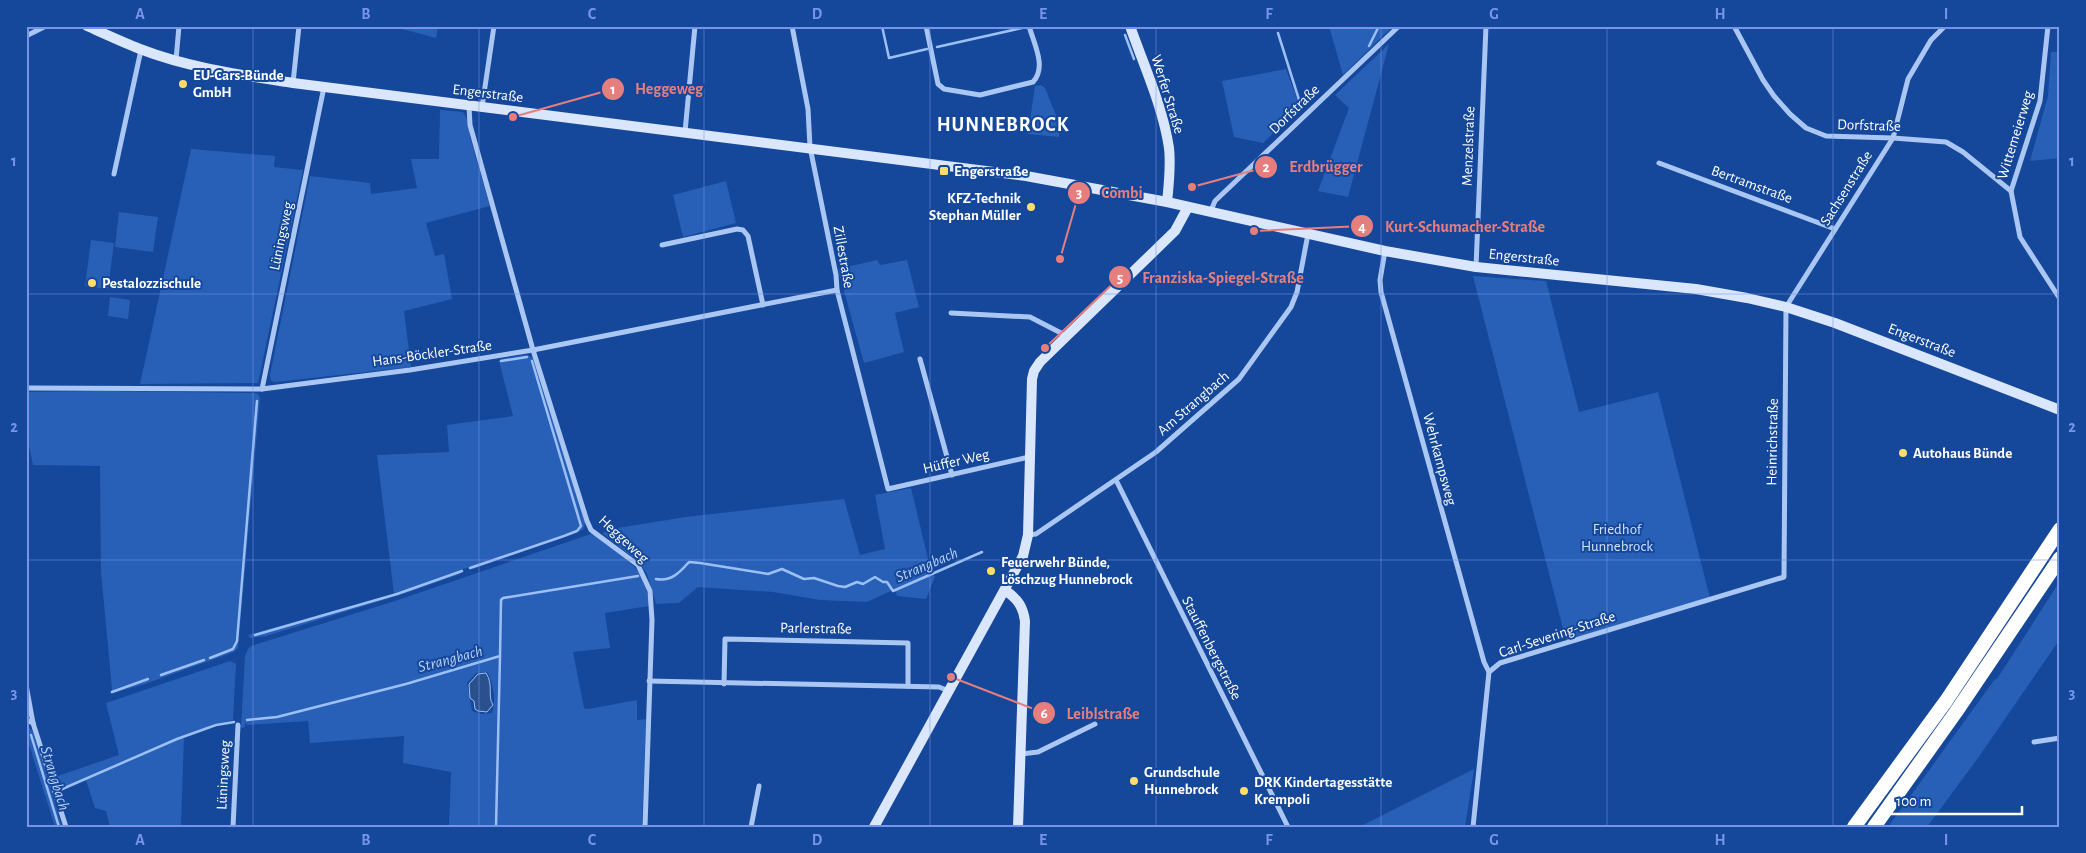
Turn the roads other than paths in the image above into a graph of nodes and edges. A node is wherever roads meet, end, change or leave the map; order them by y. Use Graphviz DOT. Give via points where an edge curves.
graph roads {
  1 [pos="46,26"];
  2 [pos="88,26"];
  3 [pos="179,26"];
  4 [pos="299,26"];
  5 [pos="494,26"];
  6 [pos="695,26"];
  7 [pos="792,26"];
  8 [pos="926,26"];
  9 [pos="1029,26"];
  10 [pos="1130,26"];
  11 [pos="1399,26"];
  12 [pos="1486,26"];
  13 [pos="1734,26"];
  14 [pos="1945,26"];
  15 [pos="2048,26"];
  16 [pos="26,36"];
  17 [pos="141,50"];
  18 [pos="176,61"];
  19 [pos="293,84"];
  20 [pos="324,87"];
  21 [pos="469,105"];
  22 [pos="482,107"];
  23 [pos="685,132"];
  24 [pos="1893,138"];
  25 [pos="810,147"];
  26 [pos="1659,163"];
  27 [pos="114,174"];
  28 [pos="2011,191"];
  29 [pos="1167,202"];
  30 [pos="1188,207"];
  31 [pos="1210,213"];
  32 [pos="1835,229"];
  33 [pos="1308,234"];
  34 [pos="662,245"];
  35 [pos="1385,251"];
  36 [pos="1476,267"];
  37 [pos="837,290"];
  38 [pos="2060,299"];
  39 [pos="764,305"];
  40 [pos="1786,307"];
  41 [pos="951,313"];
  42 [pos="1064,339"];
  43 [pos="533,350"];
  44 [pos="920,359"];
  45 [pos="26,388"];
  46 [pos="262,389"];
  47 [pos="2060,410"];
  48 [pos="1030,457"];
  49 [pos="952,475"];
  50 [pos="1116,480"];
  51 [pos="888,489"];
  52 [pos="2060,529"];
  53 [pos="1028,535"];
  54 [pos="2060,558"];
  55 [pos="1784,577"];
  56 [pos="1006,591"];
  57 [pos="1489,672"];
  58 [pos="649,681"];
  59 [pos="724,684"];
  60 [pos="26,685"];
  61 [pos="908,686"];
  62 [pos="949,691"];
  63 [pos="26,720"];
  64 [pos="33,723"];
  65 [pos="1095,724"];
  66 [pos="238,725"];
  67 [pos="2060,738"];
  68 [pos="2034,742"];
  69 [pos="1021,754"];
  70 [pos="759,786"];
  71 [pos="66,827"];
  72 [pos="233,827"];
  73 [pos="645,827"];
  74 [pos="751,827"];
  75 [pos="874,827"];
  76 [pos="1018,827"];
  77 [pos="1288,827"];
  78 [pos="1473,827"];
  79 [pos="1854,827"];
  80 [pos="1874,827"];
  1 -- 16 [label="street"];
  2 -- 17 [label="main road, Engerstraße"];
  3 -- 18 [label="street"];
  4 -- 19 [label="street"];
  5 -- 22 [label="street"];
  6 -- 23 [label="street"];
  7 -- 25 [label="street, Zillestraße" via="808,109"];
  8 -- 9 [label="street" via="938,84 944,89 980,95 1033,82 1039,76 1041,67"];
  10 -- 29 [label="main road, Werfer Straße" via="1165,126 1170,174"];
  11 -- 31 [label="street, Dorfstraße" via="1215,201"];
  12 -- 36 [label="street, Menzelstraße"];
  13 -- 24 [label="street, Dorfstraße" via="1774,96 1806,128 1826,136"];
  14 -- 24 [label="street, Sachsenstraße" via="1931,40 1908,79"];
  15 -- 28 [label="street, Wittemeierweg" via="2040,101"];
  17 -- 18 [label="main road, Engerstraße"];
  17 -- 27 [label="street"];
  18 -- 19 [label="main road, Engerstraße"];
  19 -- 20 [label="main road, Engerstraße"];
  20 -- 21 [label="main road, Engerstraße"];
  20 -- 46 [label="street, Lüningsweg"];
  21 -- 22 [label="main road, Engerstraße"];
  21 -- 43 [label="street, Heggeweg" via="470,126"];
  22 -- 23 [label="main road, Engerstraße"];
  23 -- 25 [label="main road, Engerstraße"];
  24 -- 28 [label="street, Dorfstraße" via="1946,142"];
  24 -- 32 [label="street, Sachsenstraße"];
  25 -- 29 [label="main road, Engerstraße" via="1026,176"];
  25 -- 37 [label="street, Zillestraße"];
  26 -- 32 [label="street, Bertramstraße"];
  28 -- 38 [label="street, Wittemeierweg" via="2020,236"];
  29 -- 30 [label="main road, Engerstraße"];
  30 -- 31 [label="main road, Engerstraße"];
  30 -- 42 [label="main road" via="1176,231"];
  31 -- 33 [label="main road, Engerstraße"];
  32 -- 40 [label="street, Sachsenstraße"];
  33 -- 35 [label="main road, Engerstraße"];
  33 -- 50 [label="street, Am Strangbach" via="1291,308 1239,379 1156,452"];
  34 -- 39 [label="street" via="743,230 748,236"];
  35 -- 36 [label="main road, Engerstraße"];
  35 -- 57 [label="street, Wehrkampsweg" via="1381,292"];
  36 -- 40 [label="main road, Engerstraße" via="1696,289"];
  37 -- 39 [label="street, Hans-Böckler-Straße"];
  37 -- 51 [label="street, Zillestraße"];
  39 -- 43 [label="street, Hans-Böckler-Straße"];
  40 -- 47 [label="main road, Engerstraße"];
  40 -- 55 [label="street, Heinrichstraße"];
  41 -- 42 [label="street" via="1030,317 1061,333"];
  42 -- 48 [label="main road" via="1034,370"];
  43 -- 46 [label="street, Hans-Böckler-Straße"];
  43 -- 58 [label="street, Heggeweg" via="591,530 638,565 650,591"];
  44 -- 49 [label="street"];
  45 -- 46 [label="street, Hans-Böckler-Straße"];
  48 -- 49 [label="street, Hüffer Weg"];
  48 -- 53 [label="main road"];
  49 -- 51 [label="street, Hüffer Weg"];
  50 -- 53 [label="street, Am Strangbach" via="1036,534"];
  50 -- 77 [label="street, Stauffenbergstraße"];
  52 -- 79 [label="highway" via="1946,701"];
  53 -- 56 [label="main road" via="1023,556"];
  54 -- 80 [label="highway"];
  55 -- 57 [label="street, Carl-Severing-Straße" via="1500,663"];
  56 -- 62 [label="main road"];
  56 -- 69 [label="main road" via="1019,602 1025,621"];
  57 -- 78 [label="street, Carl-Severing-Straße"];
  58 -- 59 [label="street"];
  58 -- 73 [label="street, Heggeweg"];
  59 -- 61 [label="street"];
  59 -- 61 [label="street, Parlerstraße" via="725,639 908,642"];
  60 -- 64 [label="street"];
  61 -- 62 [label="street" via="939,686"];
  62 -- 75 [label="main road"];
  63 -- 64 [label="street"];
  64 -- 71 [label="street"];
  65 -- 69 [label="street" via="1038,752"];
  66 -- 72 [label="street, Lüningsweg"];
  67 -- 68 [label="street"];
  69 -- 76 [label="main road"];
  70 -- 74 [label="street"];
}
